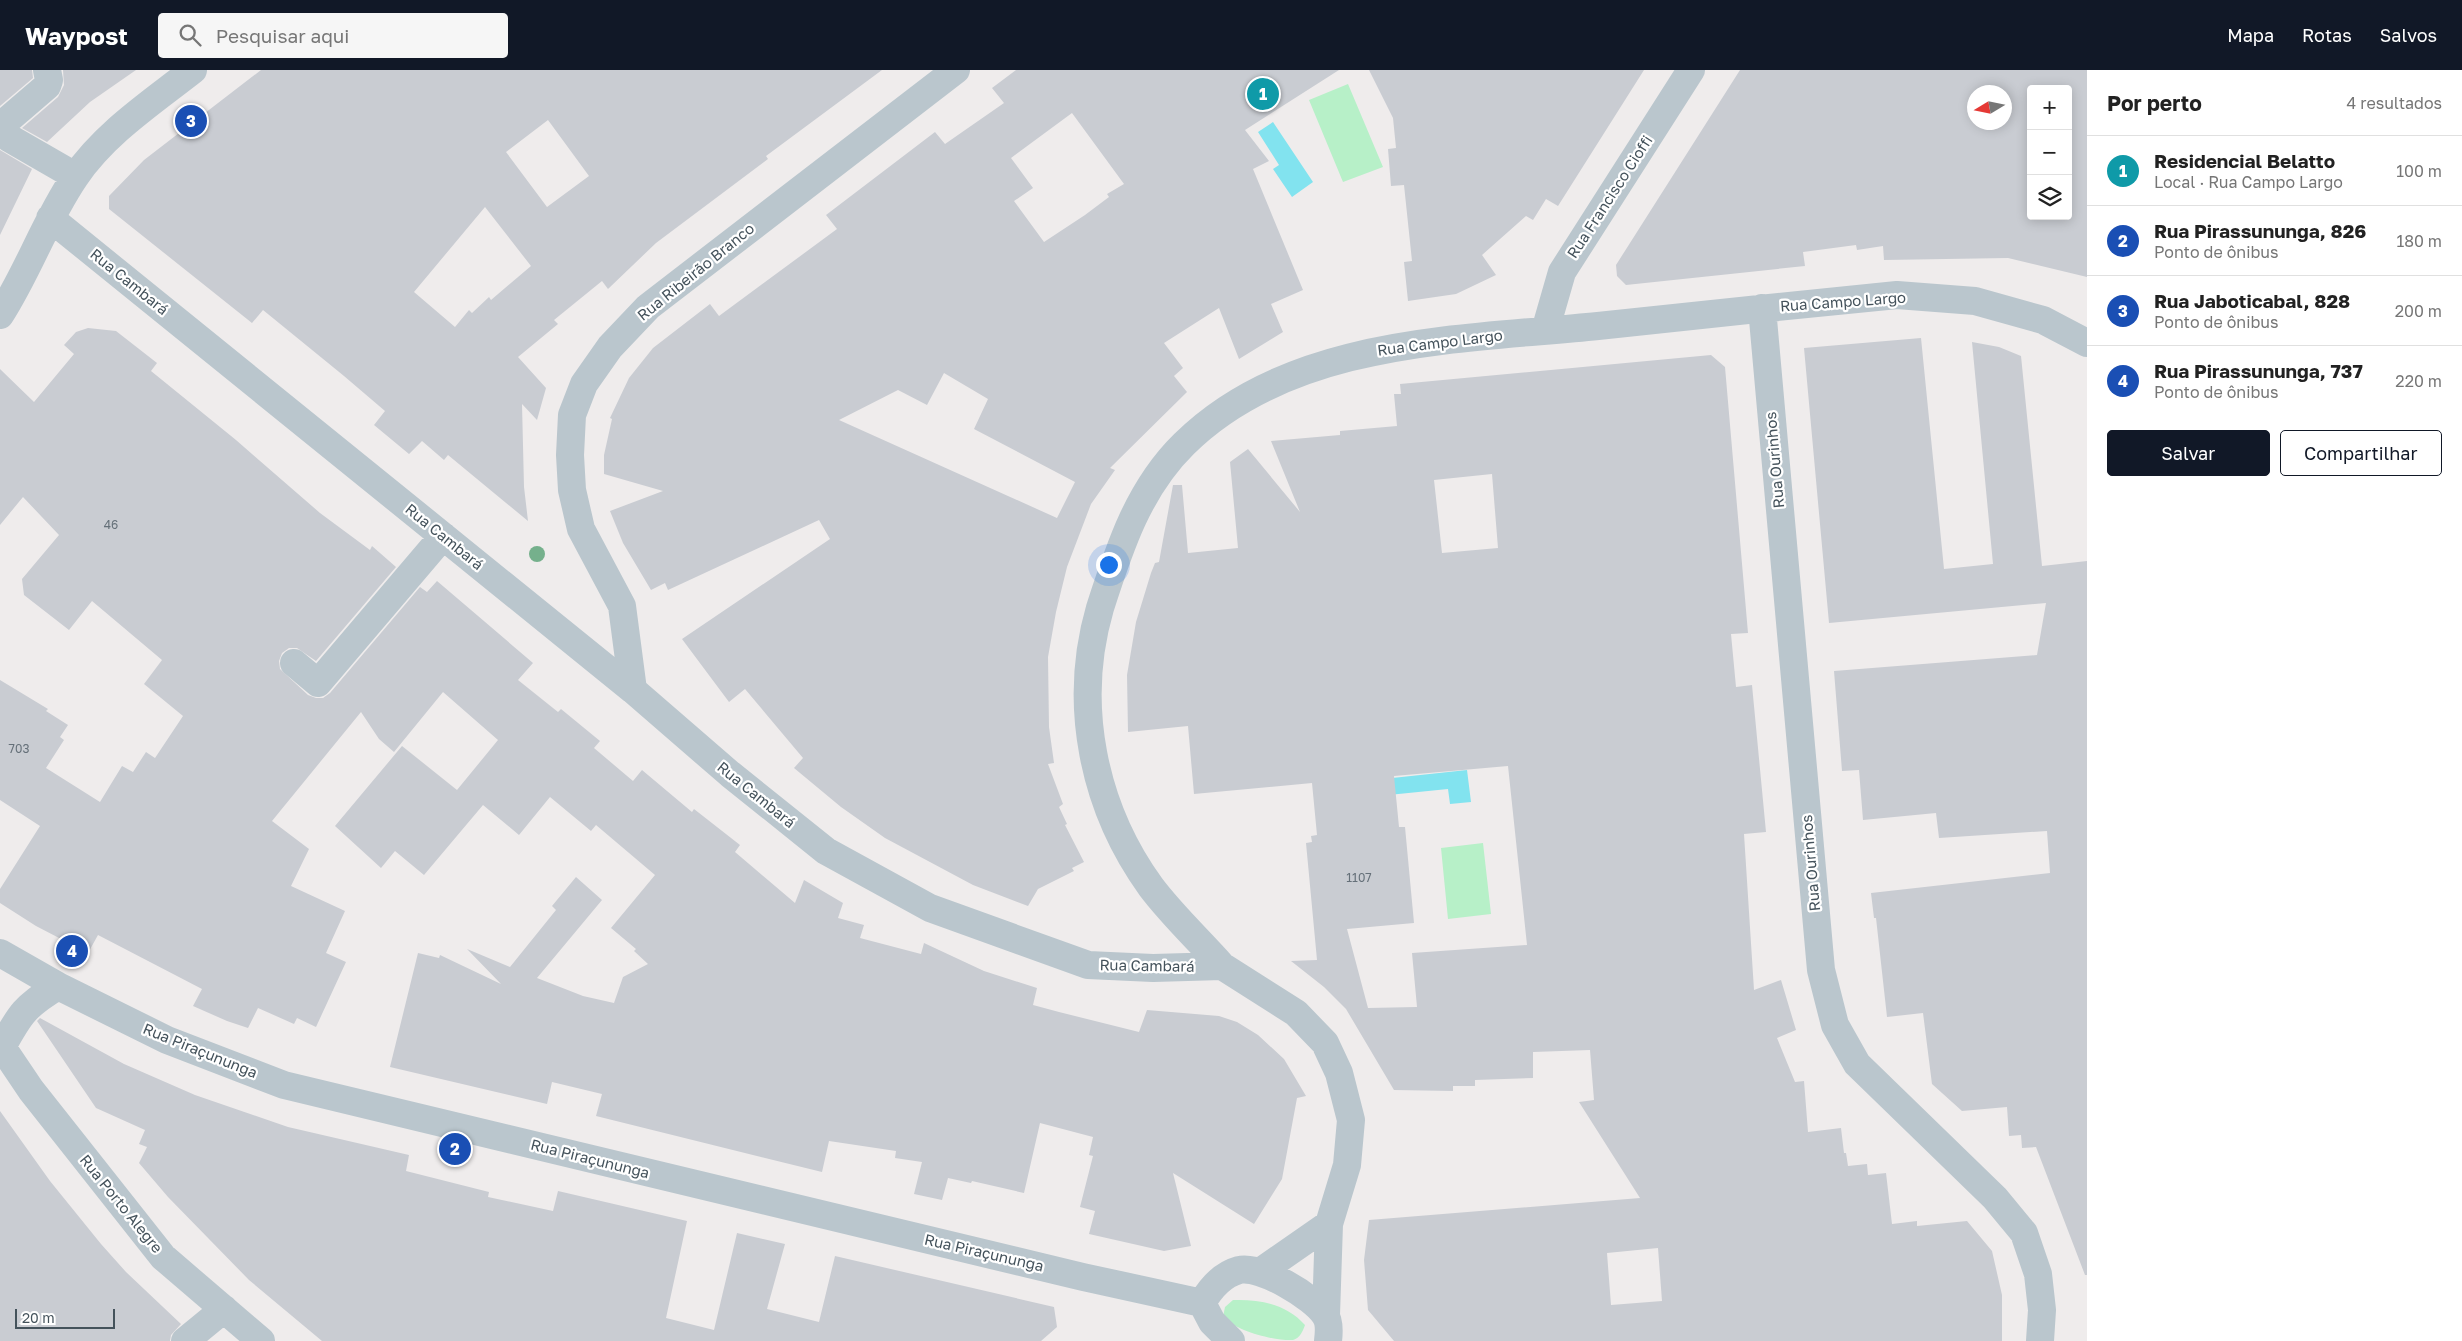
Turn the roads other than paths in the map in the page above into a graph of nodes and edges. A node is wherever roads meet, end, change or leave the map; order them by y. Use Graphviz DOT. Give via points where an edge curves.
graph roads {
  1 [pos="47,70"];
  2 [pos="193,70"];
  3 [pos="956,70"];
  4 [pos="1691,70"];
  5 [pos="75,176"];
  6 [pos="50,218"];
  7 [pos="1762,308"];
  8 [pos="0,316"];
  9 [pos="1545,331"];
  10 [pos="2087,343"];
  11 [pos="443,536"];
  12 [pos="294,663"];
  13 [pos="633,690"];
  14 [pos="0,953"];
  15 [pos="1222,966"];
  16 [pos="58,986"];
  17 [pos="1,1046"];
  18 [pos="1329,1224"];
  19 [pos="1260,1272"];
  20 [pos="1202,1303"];
  21 [pos="224,1310"];
  22 [pos="1327,1328"];
  23 [pos="185,1341"];
  24 [pos="261,1341"];
  25 [pos="1231,1341"];
  26 [pos="2040,1341"];
  1 -- 5 [label="street" via="50,80 47,86 4,123 4,130 9,138"];
  2 -- 5 [label="street" via="109,136"];
  3 -- 13 [label="street, Rua Ribeirão Branco" via="648,307 610,347 584,384 572,415 572,490 580,529 622,606"];
  4 -- 9 [label="street, Rua Francisco Cioffi" via="1562,272"];
  5 -- 6 [label="street"];
  6 -- 8 [label="street"];
  6 -- 11 [label="street, Rua Cambará"];
  7 -- 9 [label="street, Rua Campo Largo"];
  7 -- 10 [label="street, Rua Campo Largo" via="1897,296 1975,301 2044,320"];
  7 -- 26 [label="street, Rua Ourinhos" via="1821,970 1835,1025 1857,1064 1995,1198 2024,1234 2038,1274 2042,1310"];
  9 -- 15 [label="street, Rua Campo Largo" via="1380,349 1291,374 1235,403 1184,444 1148,487 1118,550 1095,626 1088,676 1088,726 1101,789 1119,837 1152,888"];
  11 -- 12 [label="street" via="318,683"];
  11 -- 13 [label="street, Rua Cambará"];
  13 -- 15 [label="street, Rua Cambará" via="826,851 930,908 1088,965 1153,968"];
  14 -- 16 [label="street, Rua Piraçununga"];
  15 -- 18 [label="street" via="1296,1012 1325,1043 1339,1073 1350,1120 1347,1165"];
  16 -- 17 [label="street, Rua Porto Alegre" via="32,1002"];
  16 -- 20 [label="street, Rua Piraçununga" via="167,1040 284,1085"];
  17 -- 21 [label="street, Rua Porto Alegre" via="31,1090 163,1257"];
  18 -- 19 [label="street"];
  18 -- 22 [label="street"];
  19 -- 20 [label="street" via="1238,1270 1222,1278"];
  19 -- 22 [label="street" via="1307,1297"];
  20 -- 25 [label="street" via="1212,1322"];
  21 -- 23 [label="street"];
  21 -- 24 [label="street, Rua Porto Alegre"];
}
